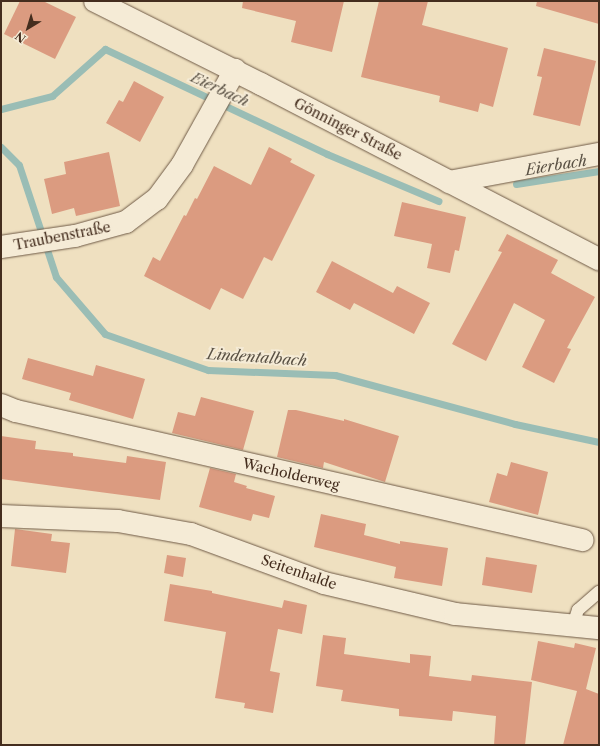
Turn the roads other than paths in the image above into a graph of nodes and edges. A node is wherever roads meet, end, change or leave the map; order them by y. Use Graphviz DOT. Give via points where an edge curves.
graph roads {
  1 [pos="96,1"];
  2 [pos="235,70"];
  3 [pos="599,154"];
  4 [pos="452,183"];
  5 [pos="7,247"];
  6 [pos="599,259"];
  7 [pos="1,405"];
  8 [pos="1,516"];
  9 [pos="582,540"];
  10 [pos="599,592"];
  11 [pos="572,625"];
  12 [pos="599,628"];
  1 -- 2 [label="street, Gönninger Straße"];
  2 -- 4 [label="street, Gönninger Straße"];
  2 -- 5 [label="street, Traubenstraße" via="182,164 157,199 126,222 75,236"];
  3 -- 4 [label="street"];
  4 -- 6 [label="street, Gönninger Straße"];
  7 -- 9 [label="street, Wacholderweg" via="16,411"];
  8 -- 11 [label="street, Seitenhalde" via="118,520 184,533 324,583 448,612"];
  10 -- 11 [label="lane" via="578,610"];
  11 -- 12 [label="street, Seitenhalde"];
}
